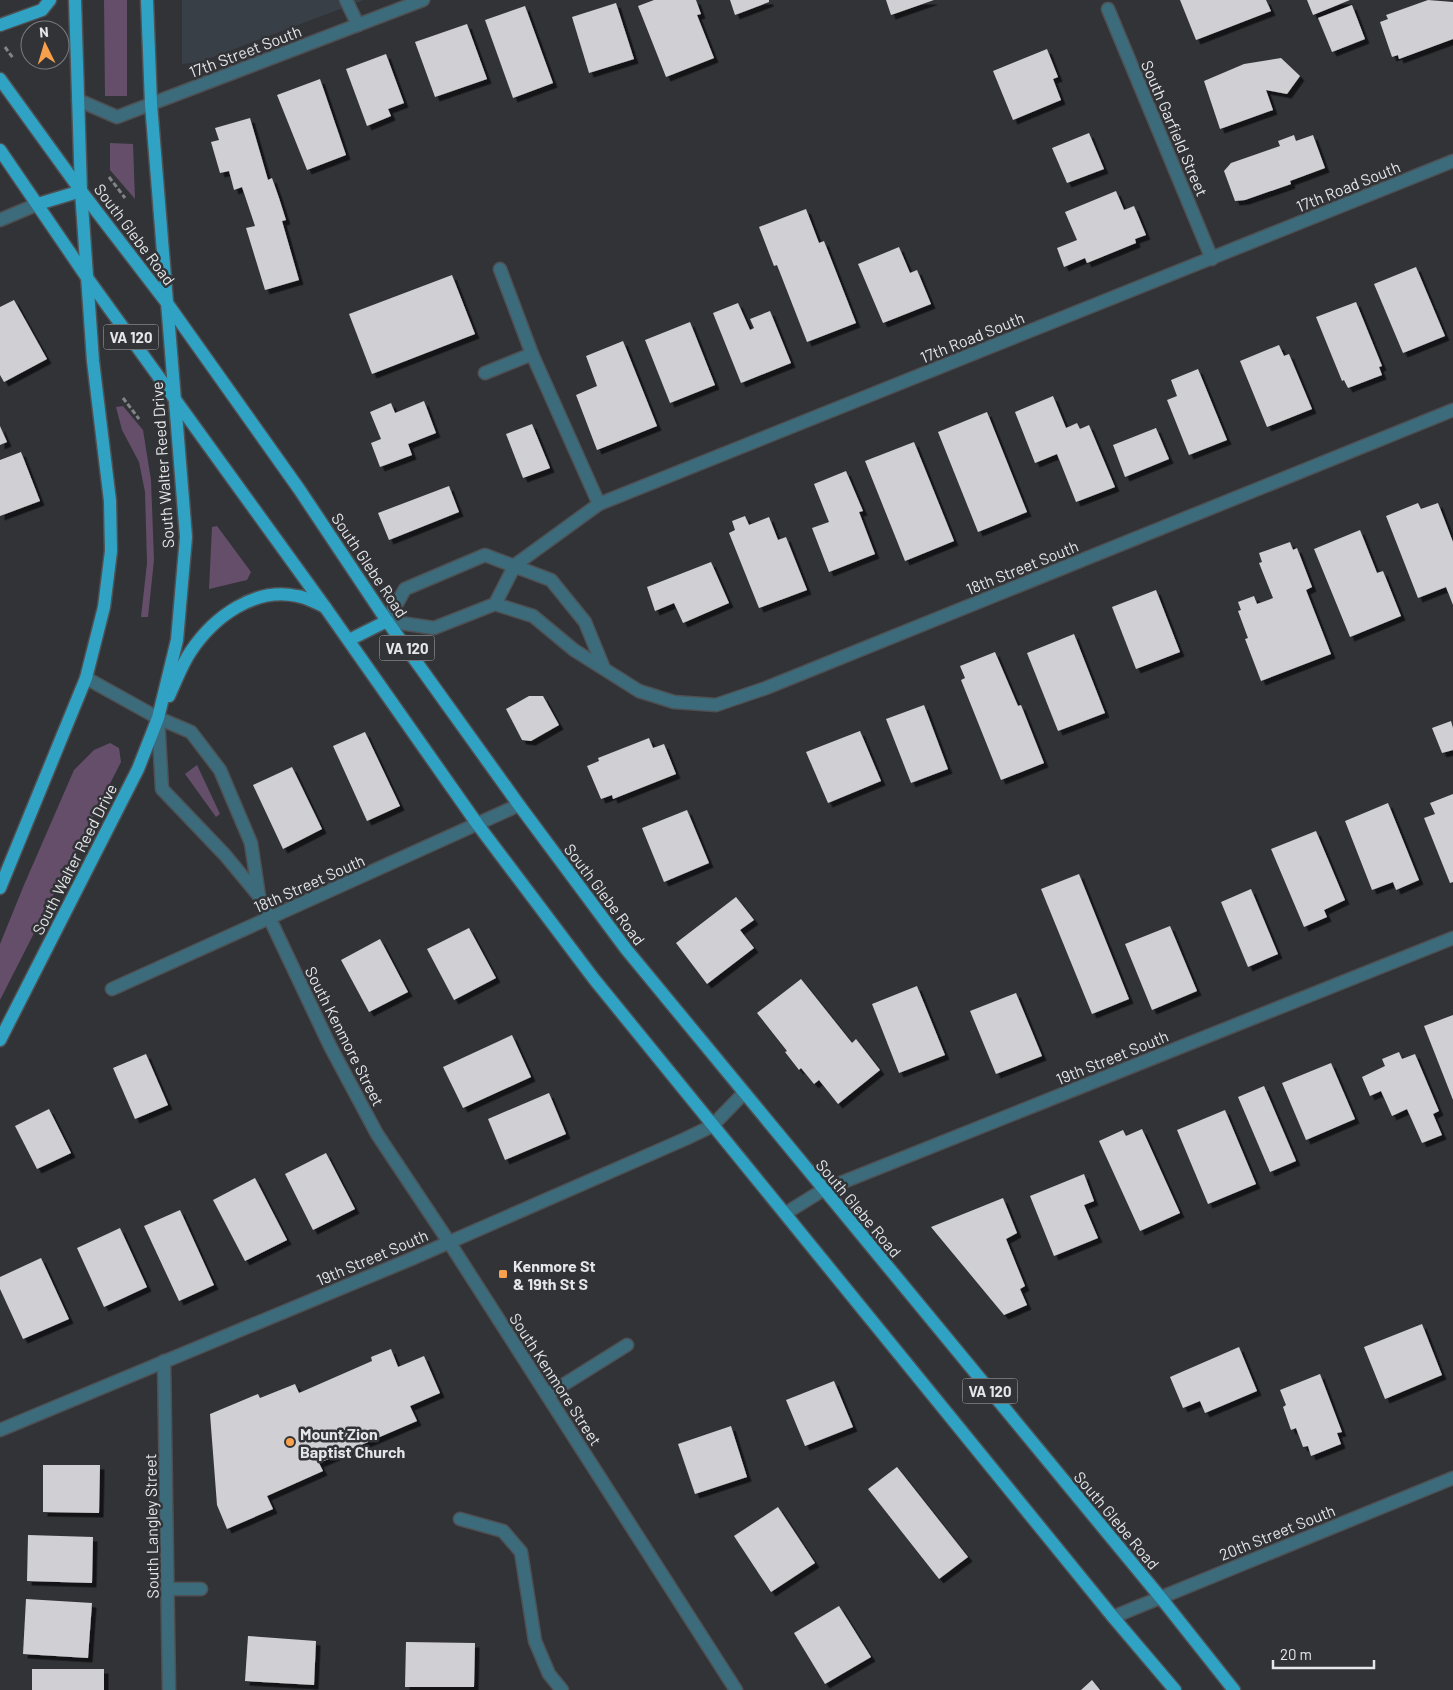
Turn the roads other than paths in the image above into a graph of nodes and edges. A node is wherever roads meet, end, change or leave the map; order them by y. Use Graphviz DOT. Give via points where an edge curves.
graph roads {
  1 [pos="50,0"];
  2 [pos="76,0"];
  3 [pos="147,0"];
  4 [pos="346,0"];
  5 [pos="423,0"];
  6 [pos="1108,9"];
  7 [pos="0,25"];
  8 [pos="358,25"];
  9 [pos="0,79"];
  10 [pos="78,100"];
  11 [pos="151,104"];
  12 [pos="0,150"];
  13 [pos="1453,161"];
  14 [pos="81,191"];
  15 [pos="38,204"];
  16 [pos="0,220"];
  17 [pos="1212,258"];
  18 [pos="500,269"];
  19 [pos="88,279"];
  20 [pos="167,303"];
  21 [pos="532,354"];
  22 [pos="485,373"];
  23 [pos="174,396"];
  24 [pos="1453,410"];
  25 [pos="599,504"];
  26 [pos="515,565"];
  27 [pos="494,604"];
  28 [pos="325,607"];
  29 [pos="387,621"];
  30 [pos="349,640"];
  31 [pos="603,666"];
  32 [pos="86,678"];
  33 [pos="158,718"];
  34 [pos="519,805"];
  35 [pos="478,825"];
  36 [pos="0,888"];
  37 [pos="259,896"];
  38 [pos="270,918"];
  39 [pos="1453,938"];
  40 [pos="112,989"];
  41 [pos="0,1040"];
  42 [pos="743,1094"];
  43 [pos="712,1126"];
  44 [pos="823,1190"];
  45 [pos="786,1213"];
  46 [pos="449,1242"];
  47 [pos="627,1346"];
  48 [pos="164,1361"];
  49 [pos="547,1395"];
  50 [pos="0,1430"];
  51 [pos="1453,1478"];
  52 [pos="460,1519"];
  53 [pos="169,1589"];
  54 [pos="201,1589"];
  55 [pos="1161,1598"];
  56 [pos="1113,1617"];
  57 [pos="169,1690"];
  58 [pos="562,1690"];
  59 [pos="736,1690"];
  60 [pos="1176,1690"];
  61 [pos="1234,1690"];
  1 -- 7 [label="main road" via="42,10"];
  2 -- 10 [label="main road"];
  3 -- 11 [label="main road, South Walter Reed Drive"];
  4 -- 8 [label="street"];
  5 -- 8 [label="street, 17th Street South"];
  6 -- 17 [label="street, South Garfield Street"];
  8 -- 11 [label="street, 17th Street South"];
  9 -- 14 [label="main road, South Glebe Road / VA 120"];
  10 -- 11 [label="street, 17th Street South" via="116,117"];
  10 -- 14 [label="main road"];
  11 -- 20 [label="main road, South Walter Reed Drive"];
  12 -- 15 [label="main road, VA 120"];
  13 -- 17 [label="street, 17th Road South"];
  14 -- 15 [label="main road"];
  14 -- 19 [label="main road"];
  14 -- 20 [label="main road, South Glebe Road / VA 120"];
  15 -- 16 [label="street"];
  15 -- 19 [label="main road, VA 120"];
  17 -- 25 [label="street, 17th Road South"];
  18 -- 21 [label="street"];
  19 -- 23 [label="main road, VA 120"];
  19 -- 32 [label="main road" via="93,362 110,501 111,551 104,606"];
  20 -- 23 [label="main road, South Walter Reed Drive"];
  20 -- 29 [label="main road, South Glebe Road / VA 120" via="299,489"];
  21 -- 22 [label="street"];
  21 -- 25 [label="street"];
  23 -- 28 [label="main road, VA 120"];
  23 -- 33 [label="main road, South Walter Reed Drive" via="186,537 177,640"];
  24 -- 31 [label="street, 18th Street South" via="766,688 716,705 674,702 639,692"];
  25 -- 26 [label="street, 17th Road South"];
  26 -- 27 [label="street, 17th Road South"];
  26 -- 29 [label="street" via="485,555 405,589"];
  26 -- 31 [label="street" via="551,580 585,622"];
  27 -- 29 [label="street" via="434,628"];
  27 -- 31 [label="street, 18th Street South" via="534,616 574,650"];
  28 -- 30 [label="main road, VA 120"];
  28 -- 33 [label="main road" via="298,596 272,594 251,599 215,622 190,651"];
  29 -- 30 [label="main road"];
  29 -- 34 [label="main road, South Glebe Road / VA 120"];
  30 -- 35 [label="main road, VA 120"];
  32 -- 33 [label="street, South Kenmore Street"];
  32 -- 36 [label="main road"];
  33 -- 37 [label="street, South Kenmore Street" via="162,790 225,855"];
  33 -- 37 [label="street, South Kenmore Street" via="191,732 220,770 251,843"];
  33 -- 41 [label="main road, South Walter Reed Drive" via="138,769"];
  34 -- 35 [label="street, 18th Street South"];
  34 -- 42 [label="main road, South Glebe Road / VA 120" via="626,949"];
  35 -- 38 [label="street, 18th Street South"];
  35 -- 43 [label="main road, VA 120" via="594,979"];
  37 -- 38 [label="street, South Kenmore Street"];
  38 -- 40 [label="street, 18th Street South"];
  38 -- 46 [label="street, South Kenmore Street" via="330,1046 377,1134"];
  39 -- 44 [label="street, 19th Street South"];
  42 -- 43 [label="street, 19th Street South"];
  42 -- 44 [label="main road, South Glebe Road / VA 120"];
  43 -- 45 [label="main road, VA 120"];
  43 -- 46 [label="street, 19th Street South"];
  44 -- 45 [label="street, 19th Street South"];
  44 -- 55 [label="main road, South Glebe Road / VA 120"];
  45 -- 56 [label="main road, VA 120"];
  46 -- 48 [label="street, 19th Street South"];
  46 -- 49 [label="street, South Kenmore Street"];
  47 -- 49 [label="street"];
  48 -- 50 [label="street, 19th Street South"];
  48 -- 53 [label="street, South Langley Street"];
  49 -- 59 [label="street, South Kenmore Street"];
  51 -- 55 [label="street, 20th Street South"];
  52 -- 58 [label="street" via="503,1531 521,1552 535,1641 550,1674"];
  53 -- 54 [label="street"];
  53 -- 57 [label="street, South Langley Street"];
  55 -- 56 [label="street, 20th Street South"];
  55 -- 61 [label="main road, South Glebe Road / VA 120"];
  56 -- 60 [label="main road, VA 120"];
}
